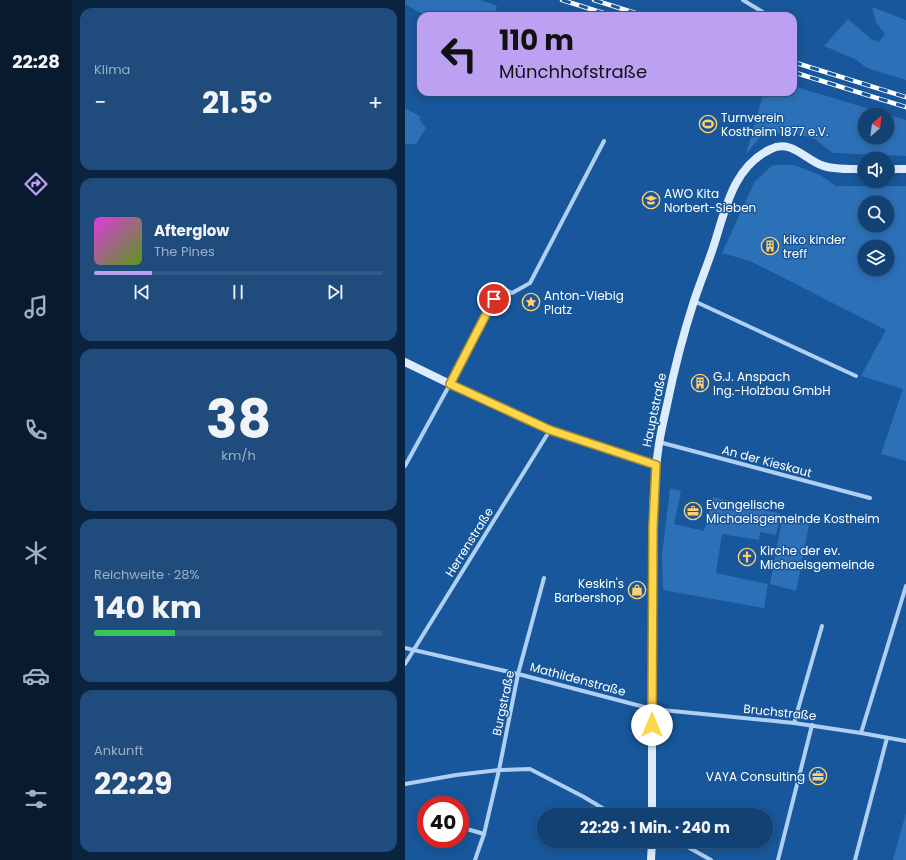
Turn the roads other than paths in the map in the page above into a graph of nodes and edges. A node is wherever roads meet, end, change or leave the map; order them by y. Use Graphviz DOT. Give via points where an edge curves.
graph roads {
  1 [pos="743,0"];
  2 [pos="762,12"];
  3 [pos="604,141"];
  4 [pos="858,169"];
  5 [pos="894,169"];
  6 [pos="906,169"];
  7 [pos="694,301"];
  8 [pos="405,362"];
  9 [pos="856,376"];
  10 [pos="450,384"];
  11 [pos="550,430"];
  12 [pos="659,442"];
  13 [pos="656,465"];
  14 [pos="405,466"];
  15 [pos="871,498"];
  16 [pos="544,578"];
  17 [pos="906,586"];
  18 [pos="822,626"];
  19 [pos="405,648"];
  20 [pos="413,650"];
  21 [pos="405,664"];
  22 [pos="518,674"];
  23 [pos="651,709"];
  24 [pos="794,723"];
  25 [pos="812,725"];
  26 [pos="861,733"];
  27 [pos="887,738"];
  28 [pos="906,741"];
  29 [pos="499,770"];
  30 [pos="405,784"];
  31 [pos="603,808"];
  32 [pos="652,808"];
  33 [pos="469,830"];
  34 [pos="484,834"];
  35 [pos="651,848"];
  36 [pos="690,848"];
  37 [pos="475,860"];
  38 [pos="651,860"];
  39 [pos="711,860"];
  40 [pos="778,860"];
  41 [pos="855,860"];
  1 -- 2 [label="street"];
  3 -- 10 [label="street" via="530,283 512,293 500,287"];
  4 -- 7 [label="street, Hauptstraße" via="822,166 803,153 782,146 773,147 757,156 746,167 728,200"];
  5 -- 6 [label="street"];
  7 -- 9 [label="street"];
  7 -- 12 [label="street, Hauptstraße" via="672,381"];
  8 -- 10 [label="street"];
  10 -- 11 [label="street"];
  10 -- 14 [label="street"];
  11 -- 13 [label="street"];
  11 -- 20 [label="street, Herrenstraße"];
  12 -- 13 [label="street, Hauptstraße"];
  12 -- 15 [label="street, An der Kieskaut"];
  13 -- 23 [label="street, Hauptstraße"];
  16 -- 22 [label="street, Burgstraße"];
  17 -- 26 [label="street"];
  18 -- 24 [label="street"];
  19 -- 20 [label="street, Mathildenstraße"];
  20 -- 21 [label="street, Herrenstraße"];
  20 -- 22 [label="street, Mathildenstraße"];
  22 -- 23 [label="street, Mathildenstraße"];
  22 -- 29 [label="street, Burgstraße"];
  23 -- 24 [label="street, Bruchstraße"];
  23 -- 32 [label="street, Hauptstraße"];
  24 -- 25 [label="street, Bruchstraße"];
  25 -- 26 [label="street, Bruchstraße"];
  25 -- 40 [label="street"];
  26 -- 27 [label="street, Bruchstraße"];
  27 -- 28 [label="street, Bruchstraße"];
  27 -- 41 [label="street"];
  29 -- 30 [label="street" via="456,774"];
  29 -- 31 [label="street" via="530,769"];
  29 -- 34 [label="street, Burgstraße"];
  33 -- 34 [label="street"];
  34 -- 37 [label="street, Burgstraße"];
  35 -- 38 [label="street"];
  36 -- 39 [label="street"];
}
